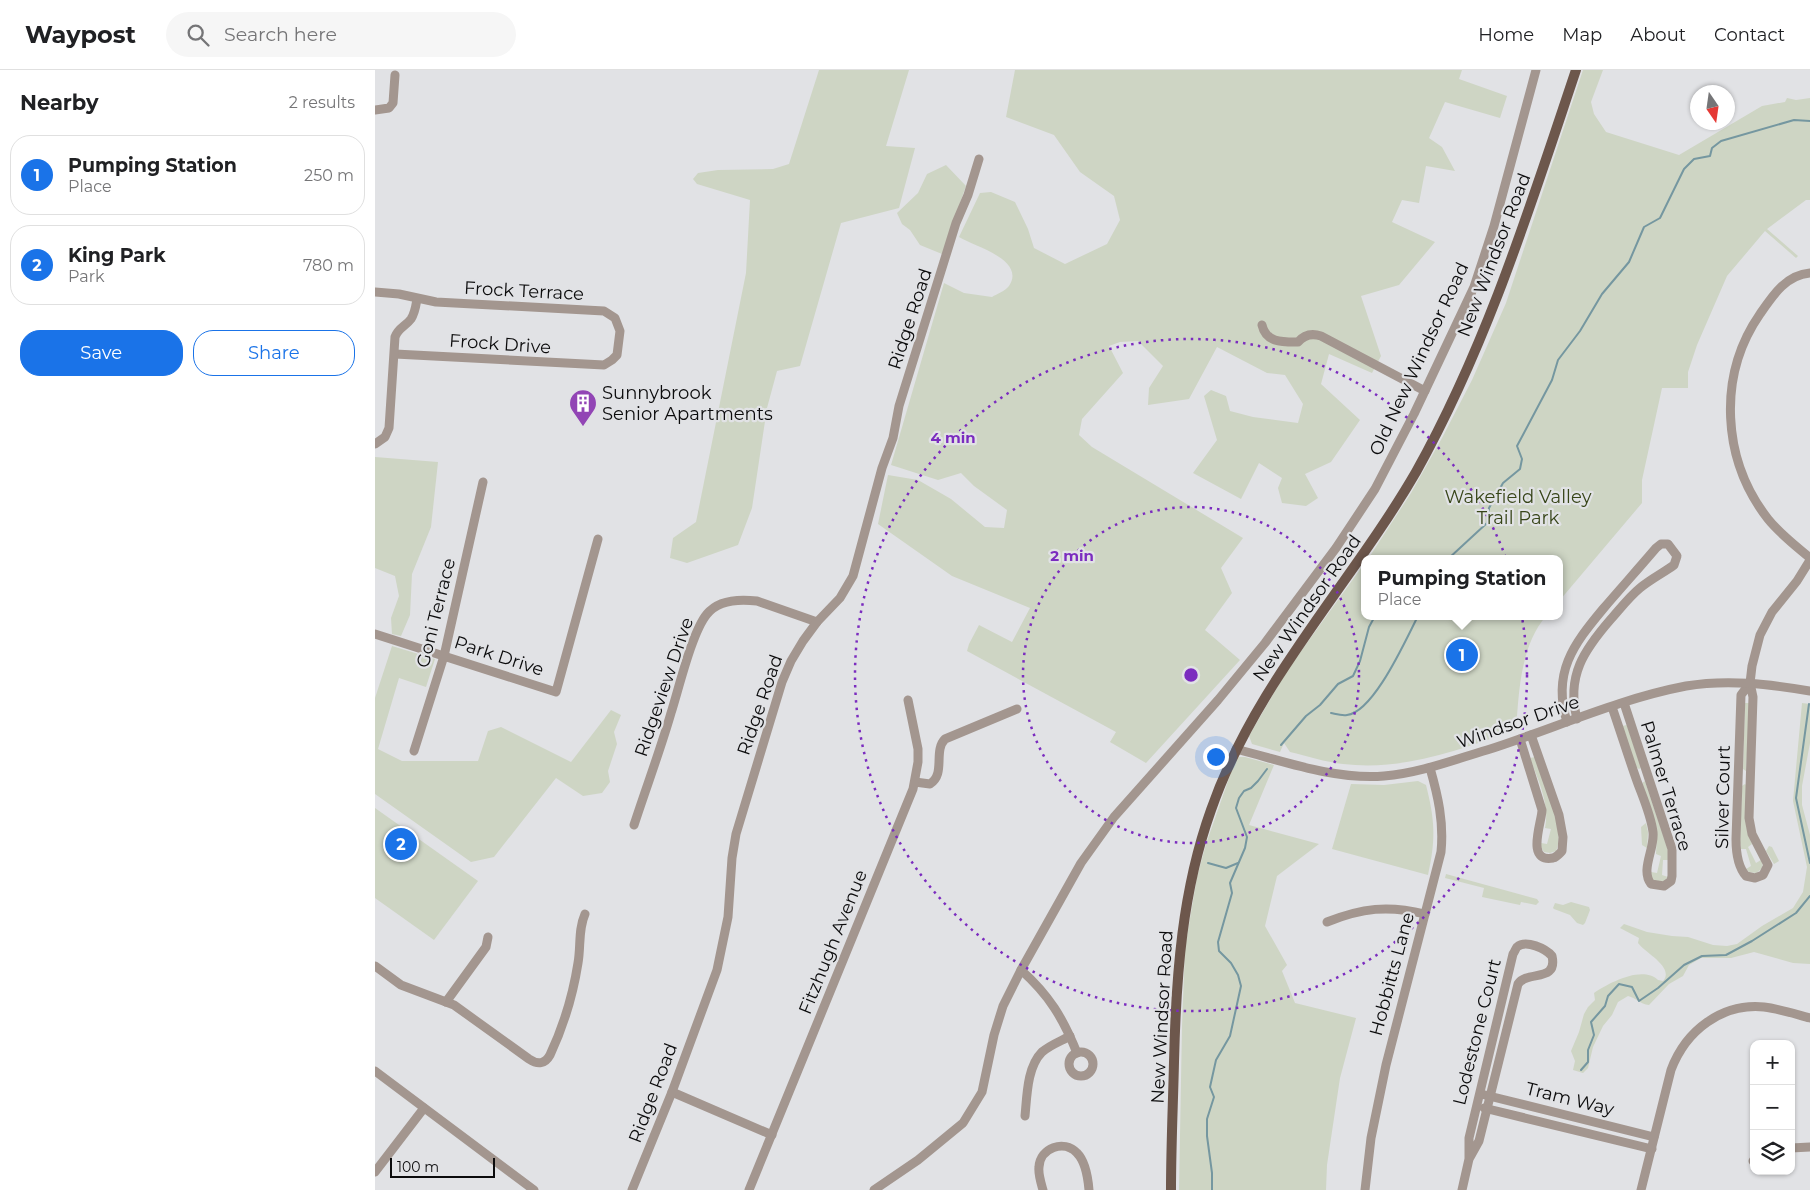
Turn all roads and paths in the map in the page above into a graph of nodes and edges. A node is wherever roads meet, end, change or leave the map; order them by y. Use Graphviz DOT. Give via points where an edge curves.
graph roads {
  1 [pos="1536,70"];
  2 [pos="1575,70"];
  3 [pos="395,75"];
  4 [pos="375,110"];
  5 [pos="979,160"];
  6 [pos="1810,272"];
  7 [pos="375,292"];
  8 [pos="417,299"];
  9 [pos="1262,325"];
  10 [pos="395,354"];
  11 [pos="604,365"];
  12 [pos="1425,391"];
  13 [pos="375,444"];
  14 [pos="483,482"];
  15 [pos="598,539"];
  16 [pos="1364,555"];
  17 [pos="1361,559"];
  18 [pos="1810,559"];
  19 [pos="817,622"];
  20 [pos="375,634"];
  21 [pos="444,656"];
  22 [pos="1750,683"];
  23 [pos="1810,691"];
  24 [pos="908,700"];
  25 [pos="1623,703"];
  26 [pos="1612,707"];
  27 [pos="1017,710"];
  28 [pos="1577,719"];
  29 [pos="1567,722"];
  30 [pos="1531,735"];
  31 [pos="1520,739"];
  32 [pos="1236,749"];
  33 [pos="414,750"];
  34 [pos="1430,768"];
  35 [pos="915,782"];
  36 [pos="634,825"];
  37 [pos="585,914"];
  38 [pos="1425,914"];
  39 [pos="1327,922"];
  40 [pos="488,936"];
  41 [pos="375,966"];
  42 [pos="1021,970"];
  43 [pos="446,1002"];
  44 [pos="1810,1018"];
  45 [pos="1070,1036"];
  46 [pos="1077,1053"];
  47 [pos="375,1072"];
  48 [pos="672,1092"];
  49 [pos="1479,1094"];
  50 [pos="1490,1096"];
  51 [pos="1476,1106"];
  52 [pos="424,1108"];
  53 [pos="1487,1108"];
  54 [pos="1025,1116"];
  55 [pos="772,1134"];
  56 [pos="1655,1137"];
  57 [pos="1810,1147"];
  58 [pos="1795,1148"];
  59 [pos="1652,1149"];
  60 [pos="1469,1159"];
  61 [pos="375,1172"];
  62 [pos="534,1190"];
  63 [pos="632,1190"];
  64 [pos="749,1190"];
  65 [pos="874,1190"];
  66 [pos="1043,1190"];
  67 [pos="1089,1190"];
  68 [pos="1171,1190"];
  69 [pos="1365,1190"];
  70 [pos="1465,1190"];
  71 [pos="1641,1190"];
  1 -- 12 [label="street, Old New Windsor Road" via="1488,248 1474,287"];
  2 -- 16 [label="main road, New Windsor Road" via="1547,161 1483,335 1434,437 1384,526"];
  3 -- 4 [label="street" via="393,103 389,108"];
  5 -- 19 [label="street, Ridge Road" via="899,406 893,438 853,576 840,598"];
  6 -- 18 [label="street" via="1789,279 1751,326 1735,367 1731,422 1735,452 1751,494 1770,521"];
  7 -- 8 [label="street, Frock Terrace"];
  8 -- 10 [label="street" via="414,315 396,334"];
  8 -- 11 [label="street, Frock Terrace" via="608,313 619,326 619,347 615,358"];
  9 -- 12 [label="street" via="1266,335 1283,342 1299,342 1311,335 1321,336"];
  10 -- 11 [label="street, Frock Drive"];
  10 -- 13 [label="street" via="389,428 385,437"];
  12 -- 42 [label="street, Old New Windsor Road" via="1375,489 1343,538 1240,674 1109,824 1077,870"];
  14 -- 21 [label="street, Goni Terrace"];
  15 -- 21 [label="street, Park Drive" via="556,692"];
  17 -- 32 [label="main road, New Windsor Road" via="1276,679"];
  18 -- 22 [label="street" via="1765,623"];
  19 -- 36 [label="street, Ridgeview Drive" via="747,600 731,600 708,613 695,638"];
  19 -- 48 [label="street, Ridge Road" via="791,661 782,682 746,798 733,847 728,917 717,970"];
  20 -- 21 [label="street, Park Drive"];
  21 -- 33 [label="street, Goni Terrace"];
  22 -- 22 [label="street, Silver Court" via="1741,696 1736,839 1742,870 1752,878 1763,875 1768,866 1752,834 1749,818 1753,696"];
  22 -- 23 [label="street, Windsor Drive"];
  22 -- 25 [label="street, Windsor Drive" via="1686,686"];
  24 -- 35 [label="street, Fitzhugh Avenue" via="918,749"];
  25 -- 26 [label="street, Windsor Drive"];
  25 -- 26 [label="street, Palmer Terrace" via="1672,849 1671,881 1664,886 1651,884 1647,878 1653,833"];
  26 -- 28 [label="street, Windsor Drive"];
  27 -- 35 [label="street" via="945,739 941,743 935,781 929,784"];
  28 -- 29 [label="street, Windsor Drive"];
  28 -- 29 [label="street" via="1573,690 1582,657 1630,597 1674,565 1677,556 1668,544 1656,548 1572,650 1564,672 1561,698"];
  29 -- 30 [label="street, Windsor Drive"];
  30 -- 31 [label="street, Windsor Drive"];
  30 -- 31 [label="street" via="1561,827 1561,851 1552,858 1537,850 1541,803"];
  31 -- 34 [label="street, Windsor Drive"];
  32 -- 34 [label="street, Windsor Drive" via="1350,775 1383,776"];
  32 -- 68 [label="main road, New Windsor Road" via="1201,839 1181,934 1174,1018"];
  34 -- 38 [label="street, Hobbitts Lane" via="1441,810 1443,837"];
  35 -- 55 [label="street, Fitzhugh Avenue"];
  37 -- 43 [label="street" via="569,1008 547,1060 542,1063 532,1061"];
  38 -- 39 [label="street" via="1407,909 1375,908"];
  38 -- 69 [label="street, Hobbitts Lane" via="1376,1109"];
  40 -- 43 [label="street" via="486,947"];
  41 -- 43 [label="street" via="401,985"];
  42 -- 45 [label="street" via="1054,1005"];
  42 -- 65 [label="street, Old New Windsor Road" via="998,1019 982,1092 972,1111 953,1132"];
  44 -- 56 [label="street" via="1756,1007 1736,1009 1707,1022 1691,1035 1675,1061"];
  45 -- 46 [label="street"];
  45 -- 54 [label="street" via="1048,1047 1037,1059 1031,1074"];
  47 -- 52 [label="street"];
  48 -- 55 [label="street"];
  48 -- 63 [label="street, Ridge Road"];
  49 -- 50 [label="street, Tram Way"];
  49 -- 50 [label="street, Lodestone Court" via="1513,954 1521,945 1543,948 1552,956 1552,965 1544,974 1525,978 1518,984"];
  49 -- 51 [label="street, Lodestone Court"];
  50 -- 53 [label="street, Lodestone Court"];
  50 -- 56 [label="street, Tram Way"];
  51 -- 53 [label="street, Tram Way"];
  51 -- 60 [label="street, Lodestone Court" via="1469,1138"];
  52 -- 61 [label="street"];
  52 -- 62 [label="street"];
  53 -- 59 [label="street, Tram Way"];
  53 -- 60 [label="street, Lodestone Court" via="1479,1141"];
  55 -- 64 [label="street, Fitzhugh Avenue"];
  56 -- 59 [label="street"];
  57 -- 58 [label="street"];
  59 -- 71 [label="street"];
  60 -- 70 [label="street, Lodestone Court"];
  66 -- 67 [label="street" via="1040,1160 1048,1150 1061,1145 1072,1148 1081,1158"];
}
